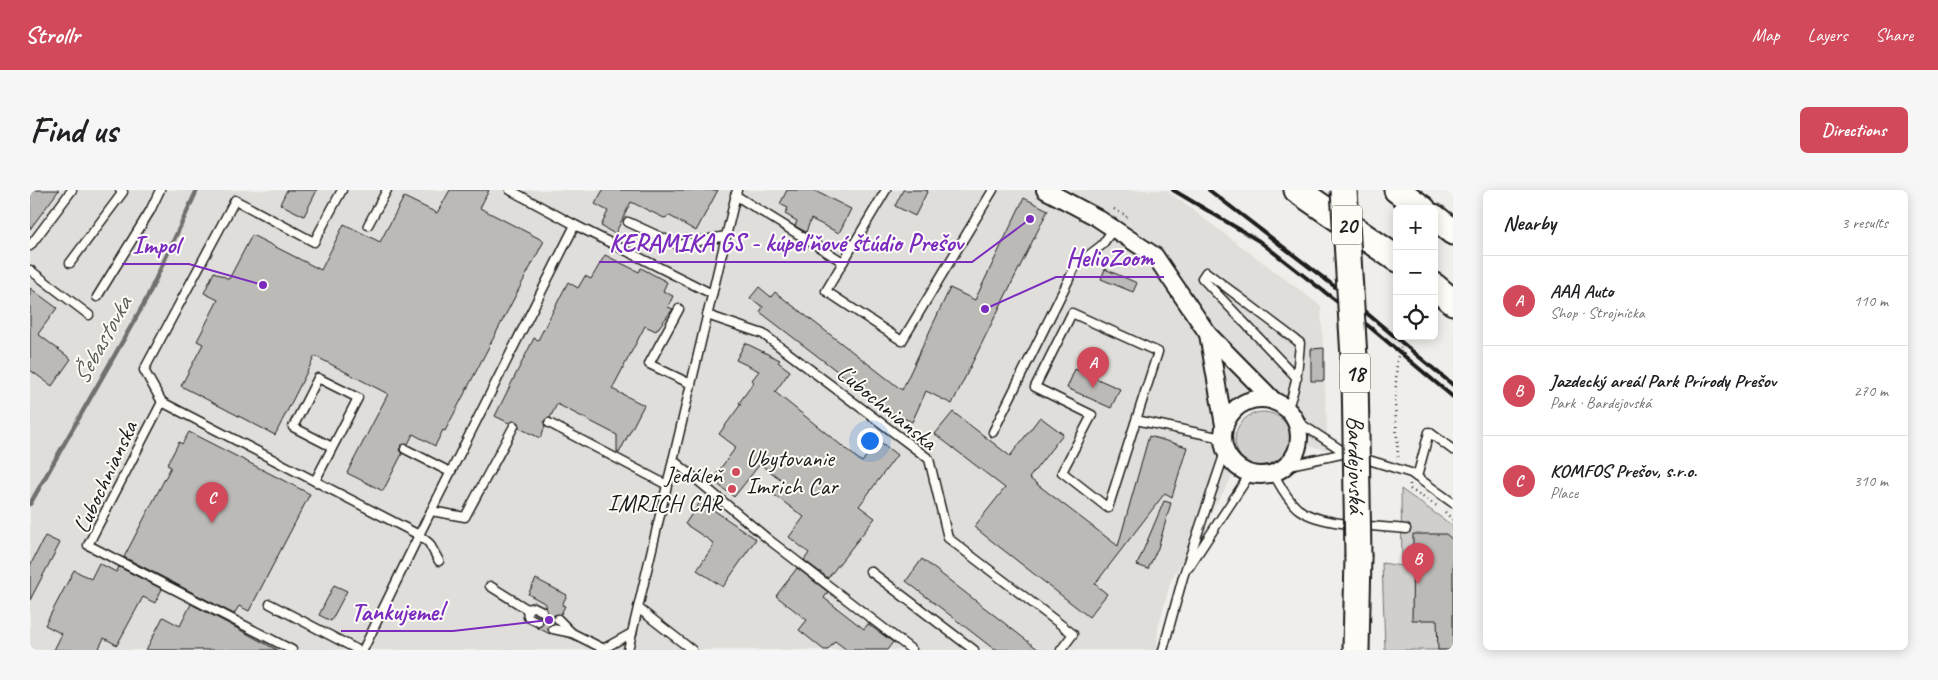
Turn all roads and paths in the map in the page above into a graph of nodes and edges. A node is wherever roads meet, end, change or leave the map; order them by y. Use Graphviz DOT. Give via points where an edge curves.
graph roads {
  1 [pos="72,190"];
  2 [pos="120,190"];
  3 [pos="160,190"];
  4 [pos="342,190"];
  5 [pos="387,190"];
  6 [pos="510,190"];
  7 [pos="886,190"];
  8 [pos="993,190"];
  9 [pos="1044,190"];
  10 [pos="1297,190"];
  11 [pos="1344,190"];
  12 [pos="736,192"];
  13 [pos="1438,220"];
  14 [pos="628,222"];
  15 [pos="368,225"];
  16 [pos="574,226"];
  17 [pos="1114,228"];
  18 [pos="1453,232"];
  19 [pos="726,236"];
  20 [pos="30,246"];
  21 [pos="1393,256"];
  22 [pos="843,262"];
  23 [pos="70,264"];
  24 [pos="30,270"];
  25 [pos="1438,289"];
  26 [pos="712,294"];
  27 [pos="97,297"];
  28 [pos="1453,302"];
  29 [pos="679,309"];
  30 [pos="89,315"];
  31 [pos="707,315"];
  32 [pos="1208,334"];
  33 [pos="1404,340"];
  34 [pos="1297,378"];
  35 [pos="691,384"];
  36 [pos="162,402"];
  37 [pos="1286,410"];
  38 [pos="1136,420"];
  39 [pos="549,423"];
  40 [pos="514,426"];
  41 [pos="993,432"];
  42 [pos="1224,438"];
  43 [pos="332,448"];
  44 [pos="405,448"];
  45 [pos="1453,450"];
  46 [pos="1346,453"];
  47 [pos="673,460"];
  48 [pos="1399,469"];
  49 [pos="1279,470"];
  50 [pos="450,472"];
  51 [pos="1250,474"];
  52 [pos="1417,477"];
  53 [pos="314,481"];
  54 [pos="667,485"];
  55 [pos="1453,503"];
  56 [pos="431,511"];
  57 [pos="1406,529"];
  58 [pos="418,535"];
  59 [pos="439,560"];
  60 [pos="870,571"];
  61 [pos="1183,577"];
  62 [pos="490,586"];
  63 [pos="270,604"];
  64 [pos="638,608"];
  65 [pos="527,609"];
  66 [pos="542,611"];
  67 [pos="558,620"];
  68 [pos="538,622"];
  69 [pos="553,629"];
  70 [pos="572,633"];
  71 [pos="632,633"];
  72 [pos="602,649"];
  73 [pos="292,650"];
  74 [pos="358,650"];
  75 [pos="362,650"];
  76 [pos="628,650"];
  77 [pos="692,650"];
  78 [pos="912,650"];
  79 [pos="974,650"];
  80 [pos="1061,650"];
  81 [pos="1163,650"];
  82 [pos="1356,650"];
  1 -- 20 [label="lane"];
  2 -- 23 [label="lane" via="123,192"];
  3 -- 27 [label="lane"];
  4 -- 36 [label="lane" via="314,242 234,200 144,370"];
  5 -- 15 [label="lane"];
  6 -- 16 [label="lane"];
  7 -- 22 [label="lane"];
  8 -- 22 [label="lane" via="902,341 826,291"];
  9 -- 17 [label="street"];
  10 -- 21 [label="main road, 20"];
  11 -- 82 [label="main road, Bardejovská / 18, bridge" via="1355,374"];
  12 -- 19 [label="lane"];
  12 -- 22 [label="lane"];
  13 -- 18 [label="main road"];
  14 -- 19 [label="lane" via="678,245"];
  16 -- 26 [label="lane"];
  16 -- 50 [label="lane"];
  17 -- 32 [label="street" via="1155,256"];
  17 -- 41 [label="lane" via="1102,245 1076,265"];
  19 -- 26 [label="lane"];
  24 -- 30 [label="lane"];
  25 -- 28 [label="main road"];
  26 -- 31 [label="lane"];
  29 -- 35 [label="lane" via="649,364"];
  31 -- 35 [label="lane"];
  31 -- 80 [label="lane, Ľubochnianska" via="763,334 929,458 948,538 1073,634"];
  32 -- 37 [label="street"];
  32 -- 42 [label="street"];
  33 -- 48 [label="path" via="1397,359 1395,404"];
  34 -- 34 [label="lane" via="1300,343 1206,272 1202,278"];
  34 -- 37 [label="lane" via="1296,389"];
  35 -- 47 [label="lane"];
  36 -- 53 [label="lane, Ľubochnianska"];
  36 -- 73 [label="lane, Ľubochnianska" via="88,545"];
  37 -- 42 [label="street" via="1259,399 1242,403 1229,415"];
  37 -- 46 [label="lane"];
  37 -- 49 [label="street" via="1298,432 1298,445 1293,456"];
  38 -- 38 [label="lane" via="1108,508 1062,472 1092,415 1035,387 1072,313 1158,352"];
  38 -- 42 [label="lane"];
  39 -- 54 [label="lane"];
  40 -- 56 [label="lane" via="465,517"];
  42 -- 51 [label="street" via="1235,466"];
  42 -- 61 [label="lane"];
  43 -- 43 [label="lane" via="358,398 318,378 293,428"];
  43 -- 53 [label="lane"];
  44 -- 50 [label="lane"];
  45 -- 52 [label="lane" via="1429,432"];
  46 -- 48 [label="lane"];
  46 -- 49 [label="lane"];
  47 -- 54 [label="lane"];
  47 -- 78 [label="lane" via="768,539"];
  48 -- 52 [label="lane"];
  49 -- 51 [label="street"];
  49 -- 57 [label="lane" via="1287,497 1312,517"];
  50 -- 56 [label="lane"];
  51 -- 61 [label="lane"];
  52 -- 55 [label="lane"];
  53 -- 58 [label="lane, Ľubochnianska"];
  54 -- 64 [label="lane"];
  56 -- 58 [label="lane"];
  58 -- 59 [label="lane, Ľubochnianska" via="429,543"];
  58 -- 75 [label="lane"];
  60 -- 79 [label="lane"];
  61 -- 81 [label="lane"];
  62 -- 65 [label="lane"];
  63 -- 74 [label="lane"];
  64 -- 71 [label="lane"];
  64 -- 77 [label="lane"];
  65 -- 66 [label="lane" via="534,607"];
  65 -- 68 [label="lane" via="528,616"];
  67 -- 70 [label="lane"];
  69 -- 70 [label="lane"];
  70 -- 72 [label="lane"];
  71 -- 72 [label="lane"];
  71 -- 76 [label="lane"];
}
